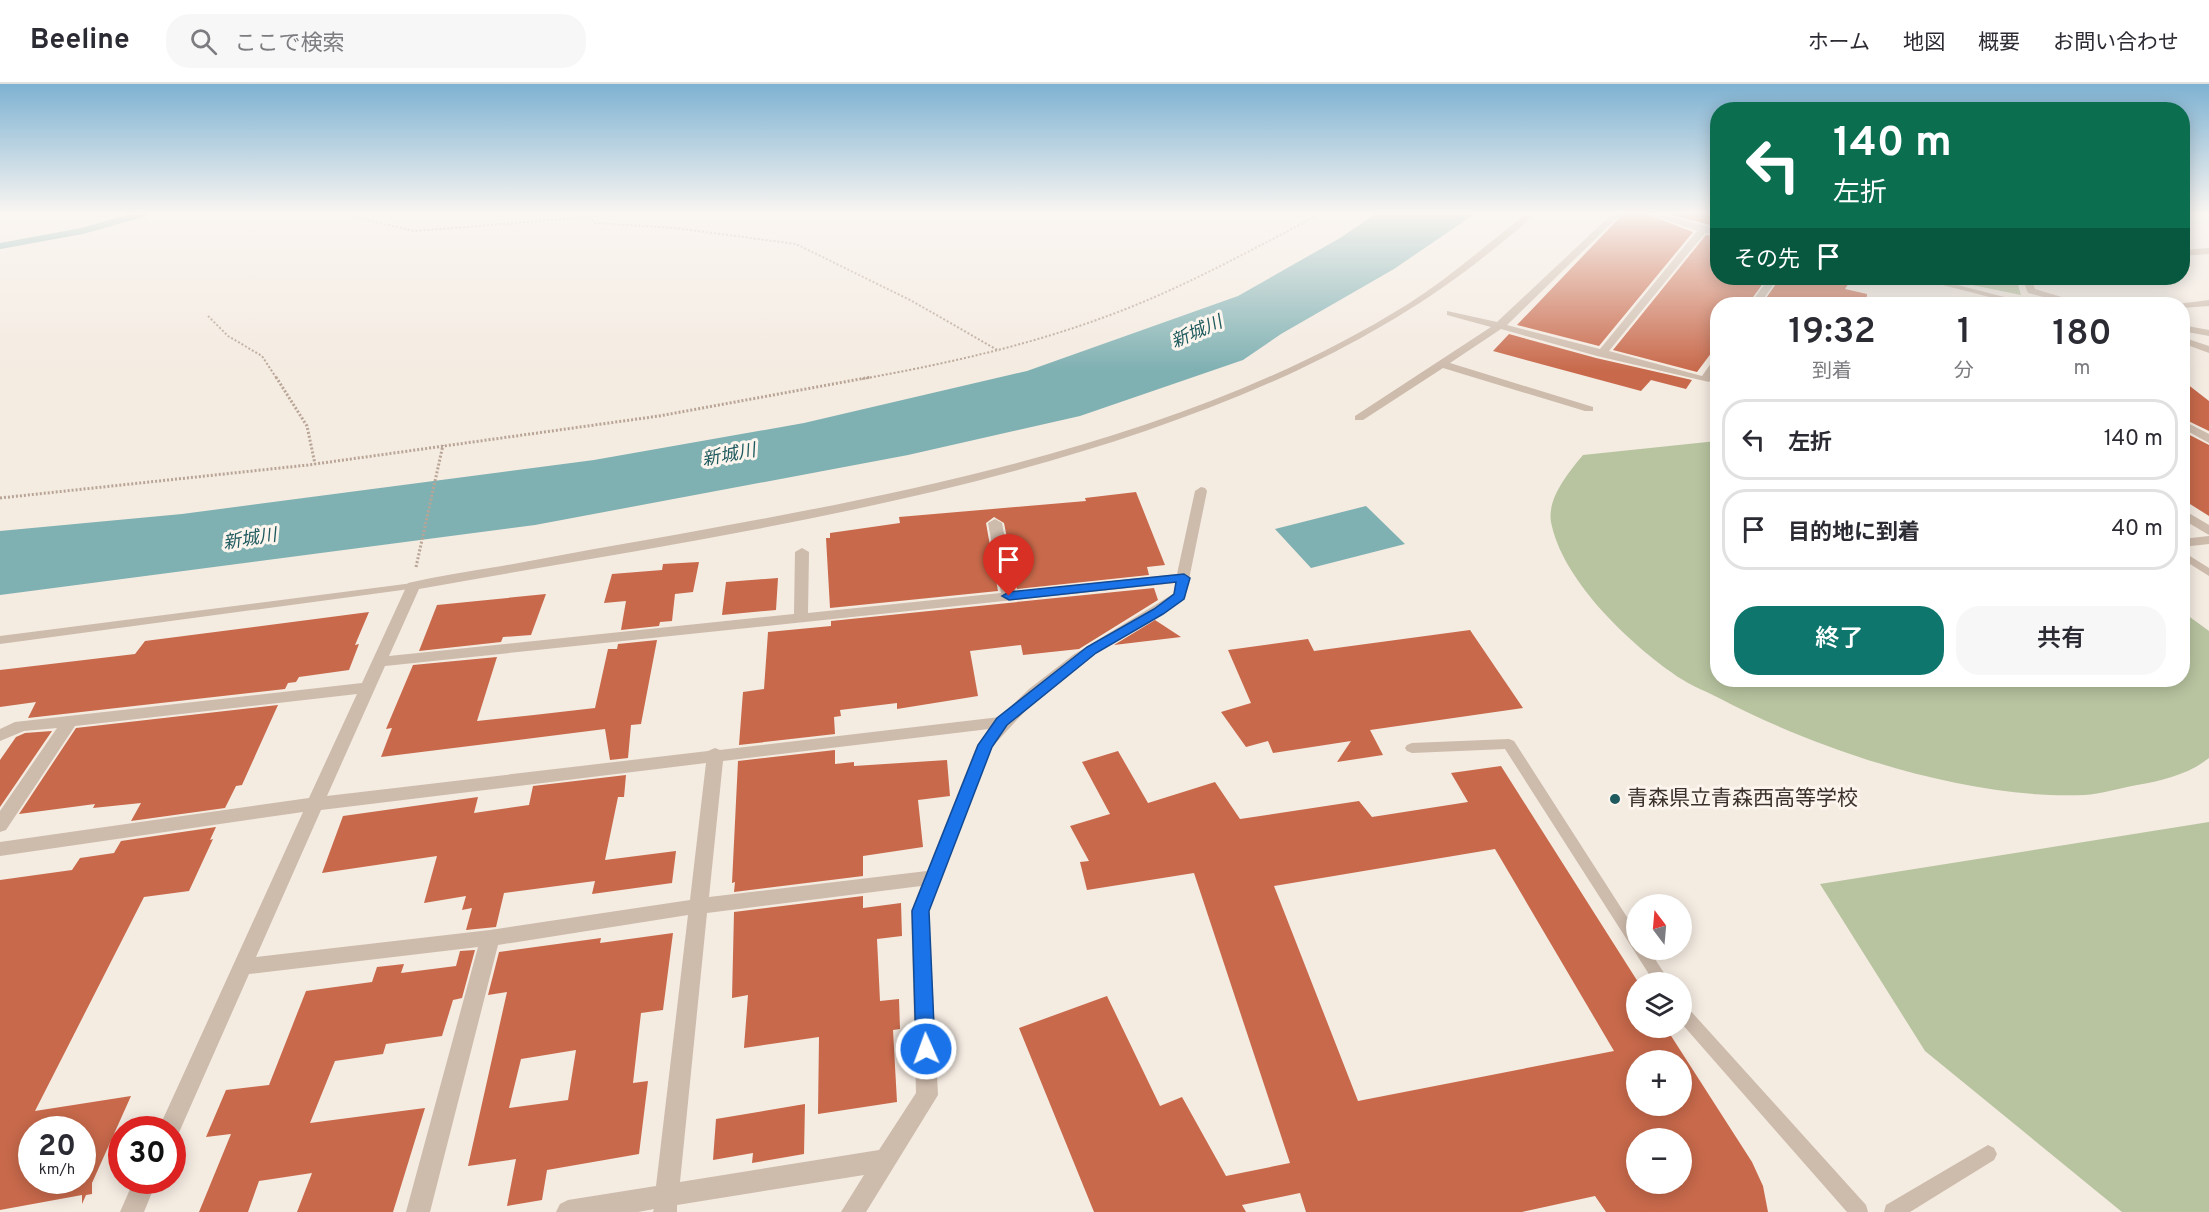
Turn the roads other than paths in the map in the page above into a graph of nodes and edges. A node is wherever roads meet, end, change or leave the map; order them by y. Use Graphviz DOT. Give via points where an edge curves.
graph roads {
  1 [pos="1466,266"];
  2 [pos="1563,266"];
  3 [pos="1674,266"];
  4 [pos="1949,285"];
  5 [pos="2029,285"];
  6 [pos="1998,297"];
  7 [pos="2054,297"];
  8 [pos="2209,303"];
  9 [pos="2190,305"];
  10 [pos="1451,313"];
  11 [pos="1498,327"];
  12 [pos="2190,329"];
  13 [pos="2209,333"];
  14 [pos="2190,342"];
  15 [pos="2209,350"];
  16 [pos="1601,354"];
  17 [pos="1442,364"];
  18 [pos="1710,373"];
  19 [pos="1589,409"];
  20 [pos="1359,418"];
  21 [pos="2190,428"];
  22 [pos="2209,439"];
  23 [pos="1202,491"];
  24 [pos="2190,518"];
  25 [pos="995,523"];
  26 [pos="2209,531"];
  27 [pos="2209,540"];
  28 [pos="2190,542"];
  29 [pos="802,552"];
  30 [pos="2190,560"];
  31 [pos="2209,573"];
  32 [pos="1184,578"];
  33 [pos="413,581"];
  34 [pos="1009,596"];
  35 [pos="801,618"];
  36 [pos="0,640"];
  37 [pos="379,662"];
  38 [pos="367,688"];
  39 [pos="70,720"];
  40 [pos="1002,722"];
  41 [pos="0,735"];
  42 [pos="1412,748"];
  43 [pos="715,754"];
  44 [pos="315,804"];
  45 [pos="0,825"];
  46 [pos="0,849"];
  47 [pos="934,877"];
  48 [pos="699,906"];
  49 [pos="1626,927"];
  50 [pos="490,938"];
  51 [pos="242,967"];
  52 [pos="1692,1024"];
  53 [pos="175,1116"];
  54 [pos="1988,1154"];
  55 [pos="886,1160"];
  56 [pos="140,1194"];
  57 [pos="666,1204"];
  58 [pos="132,1212"];
  59 [pos="418,1212"];
  60 [pos="568,1212"];
  61 [pos="853,1212"];
  62 [pos="1859,1212"];
  63 [pos="1893,1212"];
  1 -- 33 [label="street" via="1408,307 1312,359 1212,404 1086,447 878,500"];
  2 -- 11 [label="street"];
  3 -- 16 [label="street"];
  4 -- 6 [label="street"];
  5 -- 7 [label="street" via="2031,291"];
  8 -- 9 [label="street"];
  10 -- 11 [label="street"];
  11 -- 16 [label="street"];
  11 -- 17 [label="street"];
  12 -- 13 [label="street"];
  14 -- 15 [label="street"];
  16 -- 18 [label="street" via="1705,380"];
  17 -- 19 [label="street"];
  17 -- 20 [label="street"];
  21 -- 22 [label="street"];
  23 -- 32 [label="street"];
  24 -- 26 [label="street"];
  25 -- 34 [label="street"];
  27 -- 28 [label="street"];
  29 -- 35 [label="street"];
  30 -- 31 [label="lane"];
  32 -- 34 [label="street"];
  32 -- 40 [label="street" via="1180,596 1092,650"];
  33 -- 36 [label="lane"];
  33 -- 37 [label="street"];
  34 -- 35 [label="street"];
  35 -- 37 [label="street"];
  37 -- 38 [label="street"];
  38 -- 39 [label="street"];
  38 -- 44 [label="street"];
  39 -- 41 [label="street" via="21,726"];
  39 -- 45 [label="street"];
  40 -- 43 [label="street"];
  40 -- 47 [label="street" via="985,745"];
  42 -- 49 [label="lane" via="1509,744"];
  43 -- 44 [label="street"];
  43 -- 48 [label="street"];
  44 -- 46 [label="street"];
  44 -- 51 [label="street"];
  47 -- 48 [label="street"];
  47 -- 55 [label="street" via="921,911 927,1095"];
  48 -- 50 [label="street"];
  48 -- 57 [label="street"];
  50 -- 51 [label="street"];
  50 -- 59 [label="street"];
  51 -- 53 [label="street"];
  52 -- 62 [label="lane"];
  54 -- 63 [label="lane"];
  55 -- 57 [label="street"];
  55 -- 61 [label="street"];
  56 -- 58 [label="street"];
  57 -- 60 [label="street"];
}
